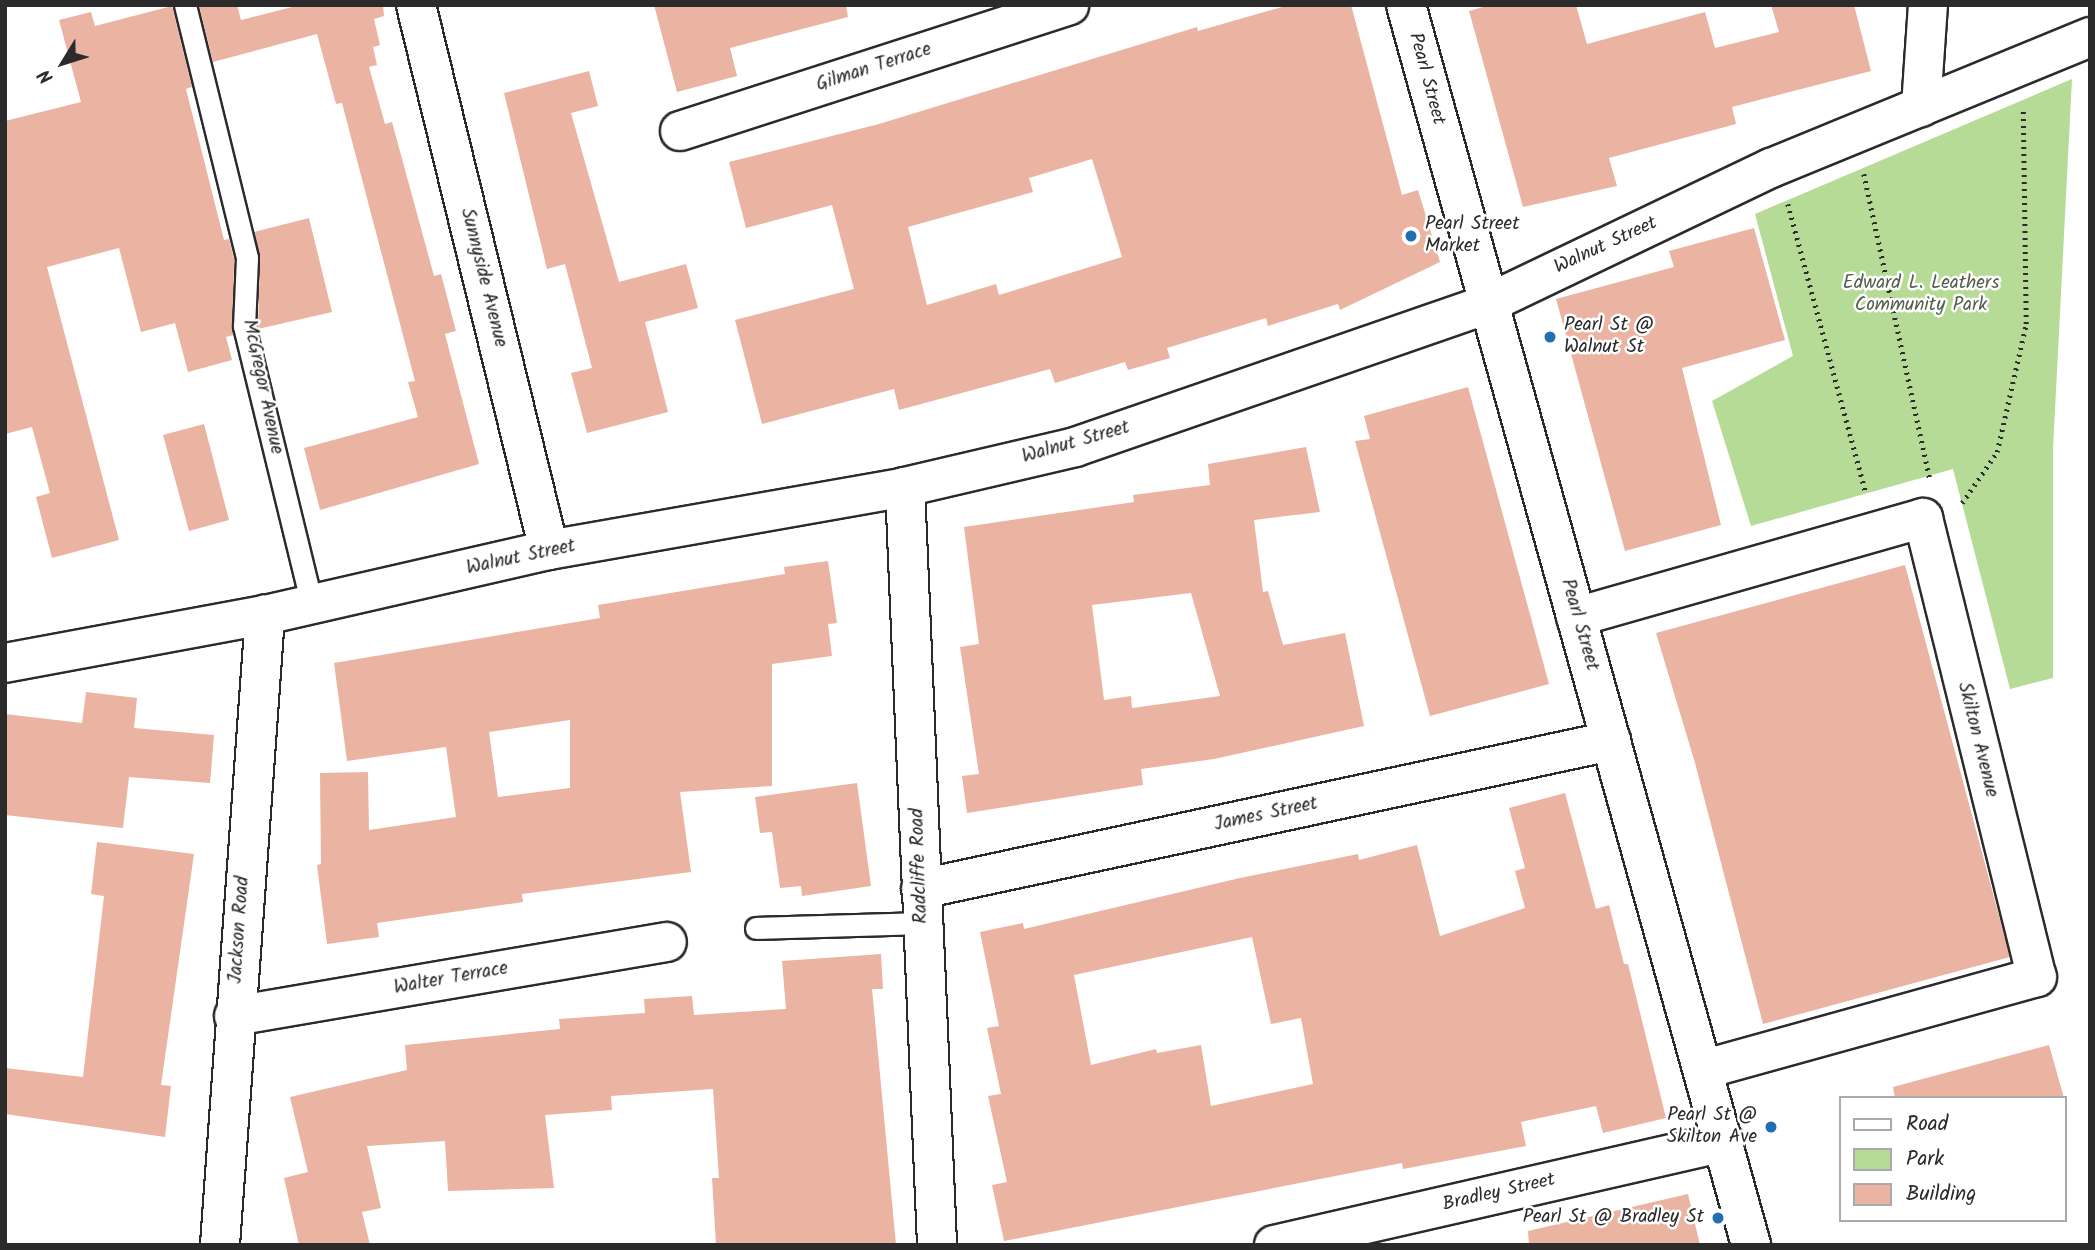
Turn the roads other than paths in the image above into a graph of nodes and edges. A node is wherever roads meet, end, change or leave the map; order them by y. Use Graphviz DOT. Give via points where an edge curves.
graph roads {
  1 [pos="185,5"];
  2 [pos="416,5"];
  3 [pos="1069,5"];
  4 [pos="1406,5"];
  5 [pos="1928,5"];
  6 [pos="2088,38"];
  7 [pos="1920,107"];
  8 [pos="680,131"];
  9 [pos="1487,304"];
  10 [pos="905,487"];
  11 [pos="549,550"];
  12 [pos="312,604"];
  13 [pos="265,615"];
  14 [pos="1577,617"];
  15 [pos="5,663"];
  16 [pos="1611,741"];
  17 [pos="922,906"];
  18 [pos="755,928"];
  19 [pos="667,942"];
  20 [pos="234,1016"];
  21 [pos="1705,1069"];
  22 [pos="1724,1142"];
  23 [pos="220,1245"];
  24 [pos="937,1245"];
  25 [pos="1274,1245"];
  26 [pos="1751,1245"];
  1 -- 12 [label="lane, McGregor Avenue" via="247,258 244,326"];
  2 -- 11 [label="street, Sunnyside Avenue"];
  3 -- 8 [label="street, Gilman Terrace"];
  4 -- 9 [label="street, Pearl Street"];
  5 -- 7 [label="street"];
  6 -- 7 [label="street, Walnut Street"];
  7 -- 9 [label="street, Walnut Street" via="1771,168"];
  9 -- 10 [label="street, Walnut Street" via="1075,447"];
  9 -- 14 [label="street, Pearl Street"];
  10 -- 11 [label="street, Walnut Street"];
  10 -- 17 [label="street, Radcliffe Road"];
  11 -- 12 [label="street, Walnut Street"];
  12 -- 13 [label="street, Walnut Street"];
  13 -- 15 [label="street, Walnut Street"];
  13 -- 20 [label="street, Jackson Road"];
  14 -- 16 [label="street, Pearl Street"];
  14 -- 21 [label="street, Skilton Avenue" via="1923,518 2037,977"];
  16 -- 17 [label="street, James Street"];
  16 -- 21 [label="street, Pearl Street"];
  17 -- 18 [label="lane"];
  17 -- 24 [label="street, Radcliffe Road"];
  19 -- 20 [label="street, Walter Terrace"];
  20 -- 23 [label="street, Jackson Road"];
  21 -- 22 [label="street, Pearl Street"];
  22 -- 25 [label="street, Bradley Street"];
  22 -- 26 [label="street, Pearl Street"];
}
